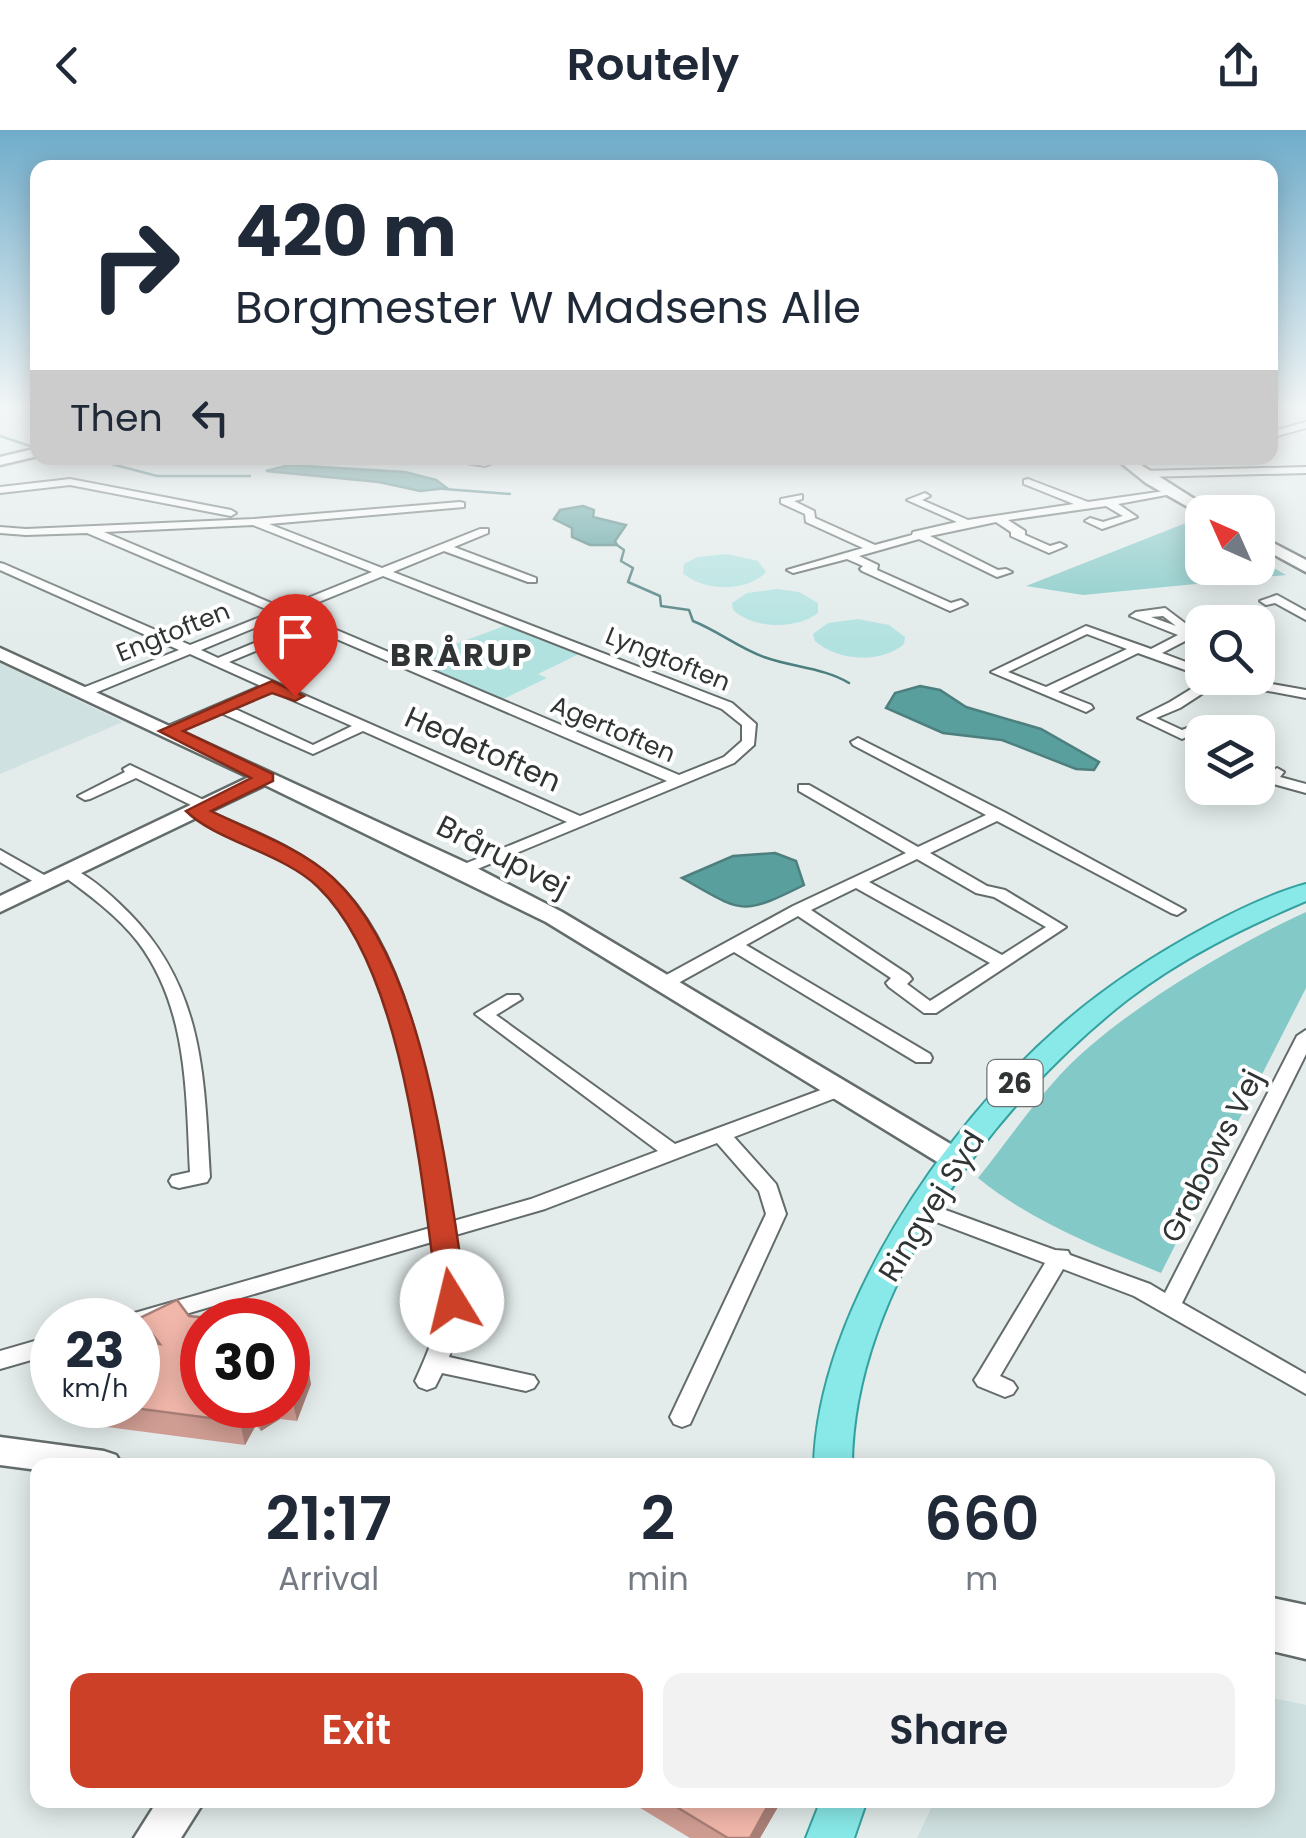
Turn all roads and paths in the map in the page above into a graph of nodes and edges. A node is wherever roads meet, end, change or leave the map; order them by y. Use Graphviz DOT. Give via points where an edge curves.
graph roads {
  1 [pos="32,485"];
  2 [pos="87,485"];
  3 [pos="1035,485"];
  4 [pos="1159,485"];
  5 [pos="0,490"];
  6 [pos="1172,493"];
  7 [pos="926,496"];
  8 [pos="798,497"];
  9 [pos="1185,500"];
  10 [pos="1107,502"];
  11 [pos="460,505"];
  12 [pos="1087,505"];
  13 [pos="997,518"];
  14 [pos="251,521"];
  15 [pos="1090,521"];
  16 [pos="967,523"];
  17 [pos="88,529"];
  18 [pos="0,530"];
  19 [pos="484,531"];
  20 [pos="26,532"];
  21 [pos="917,534"];
  22 [pos="0,540"];
  23 [pos="1060,546"];
  24 [pos="444,547"];
  25 [pos="870,548"];
  26 [pos="1275,550"];
  27 [pos="846,554"];
  28 [pos="0,566"];
  29 [pos="1306,567"];
  30 [pos="794,570"];
  31 [pos="382,572"];
  32 [pos="1006,572"];
  33 [pos="532,580"];
  34 [pos="1266,600"];
  35 [pos="961,604"];
  36 [pos="280,613"];
  37 [pos="1306,616"];
  38 [pos="308,625"];
  39 [pos="1185,641"];
  40 [pos="190,649"];
  41 [pos="1144,651"];
  42 [pos="0,652"];
  43 [pos="219,662"];
  44 [pos="1185,666"];
  45 [pos="272,686"];
  46 [pos="1275,688"];
  47 [pos="85,692"];
  48 [pos="1047,692"];
  49 [pos="1306,694"];
  50 [pos="1192,695"];
  51 [pos="222,708"];
  52 [pos="1086,708"];
  53 [pos="364,726"];
  54 [pos="168,731"];
  55 [pos="1185,734"];
  56 [pos="858,742"];
  57 [pos="1277,772"];
  58 [pos="266,778"];
  59 [pos="680,781"];
  60 [pos="804,788"];
  61 [pos="1306,789"];
  62 [pos="85,796"];
  63 [pos="200,809"];
  64 [pos="998,814"];
  65 [pos="580,822"];
  66 [pos="918,851"];
  67 [pos="0,856"];
  68 [pos="463,870"];
  69 [pos="58,878"];
  70 [pos="855,881"];
  71 [pos="1306,892"];
  72 [pos="0,905"];
  73 [pos="799,909"];
  74 [pos="1177,910"];
  75 [pos="734,946"];
  76 [pos="1003,963"];
  77 [pos="665,983"];
  78 [pos="513,998"];
  79 [pos="1306,1036"];
  80 [pos="924,1058"];
  81 [pos="836,1090"];
  82 [pos="721,1135"];
  83 [pos="675,1154"];
  84 [pos="954,1159"];
  85 [pos="179,1181"];
  86 [pos="922,1209"];
  87 [pos="441,1233"];
  88 [pos="1060,1256"];
  89 [pos="1171,1304"];
  90 [pos="160,1314"];
  91 [pos="30,1351"];
  92 [pos="0,1360"];
  93 [pos="526,1382"];
  94 [pos="844,1385"];
  95 [pos="1306,1385"];
  96 [pos="1006,1388"];
  97 [pos="682,1417"];
  98 [pos="0,1451"];
  99 [pos="52,1458"];
  100 [pos="833,1458"];
  101 [pos="849,1458"];
  102 [pos="1275,1615"];
  103 [pos="1306,1622"];
  104 [pos="1275,1634"];
  105 [pos="1306,1641"];
  106 [pos="178,1808"];
  107 [pos="841,1808"];
  108 [pos="155,1838"];
  109 [pos="830,1838"];
  1 -- 5 [label="street"];
  2 -- 14 [label="street"];
  3 -- 12 [label="street"];
  4 -- 6 [label="street"];
  6 -- 9 [label="street"];
  6 -- 10 [label="street"];
  7 -- 16 [label="street" via="912,500"];
  8 -- 25 [label="street" via="785,501"];
  10 -- 12 [label="street"];
  10 -- 15 [label="street" via="1132,517 1102,526"];
  11 -- 14 [label="street"];
  12 -- 13 [label="street"];
  13 -- 16 [label="street"];
  13 -- 23 [label="street" via="1049,550"];
  14 -- 17 [label="street"];
  14 -- 31 [label="street, Lyngtoften"];
  16 -- 21 [label="street"];
  17 -- 20 [label="street"];
  17 -- 36 [label="street, Agertoften"];
  18 -- 20 [label="street"];
  19 -- 24 [label="street, Engtoften"];
  20 -- 22 [label="street"];
  21 -- 25 [label="street"];
  21 -- 32 [label="street"];
  24 -- 31 [label="street, Engtoften"];
  24 -- 33 [label="street"];
  25 -- 27 [label="street"];
  26 -- 29 [label="street"];
  27 -- 30 [label="street"];
  27 -- 35 [label="street" via="950,607"];
  28 -- 40 [label="street, Hedetoften"];
  31 -- 36 [label="street, Engtoften"];
  31 -- 59 [label="street, Lyngtoften" via="742,715 752,732 742,751"];
  34 -- 37 [label="street" via="1277,599"];
  36 -- 38 [label="street, Agertoften"];
  36 -- 40 [label="street, Engtoften"];
  38 -- 43 [label="street"];
  38 -- 59 [label="street, Agertoften"];
  39 -- 41 [label="street"];
  40 -- 43 [label="street, Hedetoften"];
  40 -- 47 [label="street, Engtoften"];
  41 -- 44 [label="street"];
  41 -- 48 [label="street"];
  41 -- 48 [label="street" via="1086,630 998,672"];
  42 -- 47 [label="street, Brårupvej"];
  43 -- 45 [label="street, Hedetoften"];
  45 -- 51 [label="street"];
  45 -- 53 [label="street, Hedetoften"];
  46 -- 49 [label="street"];
  47 -- 54 [label="street, Brårupvej"];
  48 -- 52 [label="street"];
  50 -- 55 [label="street" via="1145,718"];
  51 -- 53 [label="street, Hedetoften" via="313,750"];
  51 -- 54 [label="street"];
  53 -- 65 [label="street, Hedetoften"];
  54 -- 58 [label="street, Brårupvej"];
  56 -- 64 [label="street"];
  57 -- 61 [label="street" via="1271,780"];
  58 -- 63 [label="street"];
  58 -- 68 [label="street, Brårupvej"];
  59 -- 65 [label="street, Lyngtoften"];
  60 -- 66 [label="street"];
  62 -- 63 [label="street" via="133,770"];
  63 -- 69 [label="street"];
  63 -- 87 [label="street" via="299,863 340,894 360,921 378,957 422,1099"];
  64 -- 66 [label="street"];
  64 -- 74 [label="street"];
  65 -- 68 [label="street, Lyngtoften"];
  66 -- 70 [label="street"];
  66 -- 76 [label="street" via="1058,927"];
  67 -- 69 [label="street"];
  68 -- 77 [label="street, Brårupvej"];
  69 -- 72 [label="street"];
  69 -- 85 [label="street" via="129,919 168,971 181,1001 192,1040 200,1176"];
  70 -- 73 [label="street"];
  70 -- 76 [label="street"];
  71 -- 84 [label="main road, Ringvej Syd / 26" via="1204,938 1111,997 1030,1067"];
  73 -- 75 [label="street"];
  73 -- 76 [label="street" via="903,979 895,982 930,1009"];
  75 -- 77 [label="street"];
  75 -- 80 [label="street"];
  77 -- 81 [label="street, Brårupvej"];
  78 -- 83 [label="street" via="484,1014"];
  79 -- 89 [label="street, Grabows Vej"];
  81 -- 82 [label="street"];
  81 -- 84 [label="street, Brårupvej"];
  82 -- 83 [label="street"];
  82 -- 97 [label="street" via="769,1190 776,1214"];
  83 -- 87 [label="street"];
  84 -- 86 [label="main road, Ringvej Syd / 26"];
  86 -- 88 [label="street"];
  86 -- 94 [label="main road, Ringvej Syd / 26" via="881,1283"];
  87 -- 90 [label="street"];
  87 -- 93 [label="street" via="452,1301 447,1336 431,1372"];
  88 -- 89 [label="street"];
  88 -- 96 [label="street" via="986,1380"];
  89 -- 95 [label="street"];
  91 -- 92 [label="street"];
  94 -- 100 [label="main road, Ringvej Syd / 26"];
  94 -- 101 [label="main road, Ringvej Syd / 26"];
  98 -- 99 [label="street"];
  102 -- 103 [label="street"];
  104 -- 105 [label="street"];
  106 -- 108 [label="street"];
  107 -- 109 [label="main road"];
}
